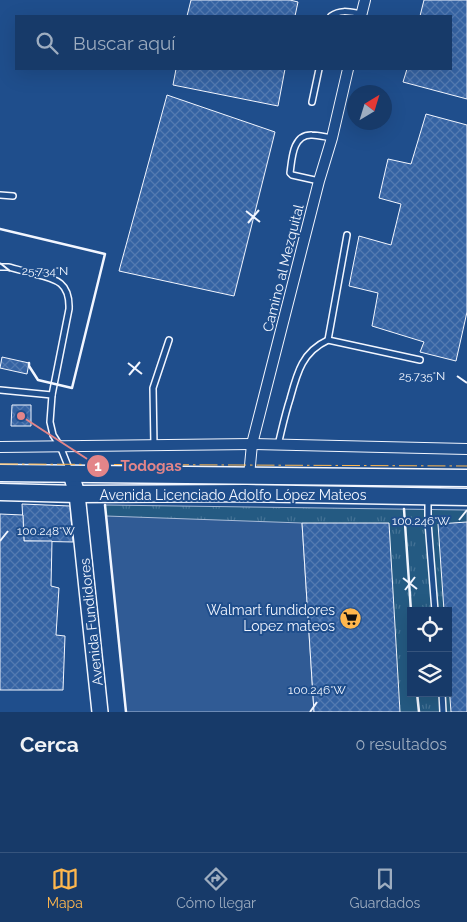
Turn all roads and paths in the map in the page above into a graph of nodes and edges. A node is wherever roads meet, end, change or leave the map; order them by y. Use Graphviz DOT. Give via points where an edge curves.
graph roads {
  1 [pos="365,0"];
  2 [pos="333,15"];
  3 [pos="362,15"];
  4 [pos="319,70"];
  5 [pos="348,70"];
  6 [pos="312,102"];
  7 [pos="332,138"];
  8 [pos="320,181"];
  9 [pos="0,195"];
  10 [pos="13,196"];
  11 [pos="347,235"];
  12 [pos="0,267"];
  13 [pos="169,340"];
  14 [pos="328,340"];
  15 [pos="420,360"];
  16 [pos="0,390"];
  17 [pos="52,396"];
  18 [pos="252,444"];
  19 [pos="278,445"];
  20 [pos="60,446"];
  21 [pos="154,446"];
  22 [pos="0,447"];
  23 [pos="467,449"];
  24 [pos="0,473"];
  25 [pos="71,474"];
  26 [pos="249,476"];
  27 [pos="467,478"];
  28 [pos="0,492"];
  29 [pos="77,494"];
  30 [pos="428,497"];
  31 [pos="467,497"];
  32 [pos="435,607"];
  33 [pos="442,697"];
  34 [pos="100,712"];
  35 [pos="443,712"];
  1 -- 3 [label="street"];
  2 -- 3 [label="lane" via="341,11"];
  4 -- 6 [label="lane"];
  5 -- 7 [label="street, Camino al Mezquital"];
  7 -- 8 [label="street, Camino al Mezquital"];
  7 -- 8 [label="lane" via="308,135 298,141 294,149 292,176"];
  8 -- 18 [label="street, Camino al Mezquital"];
  9 -- 10 [label="lane"];
  11 -- 14 [label="lane"];
  12 -- 17 [label="lane" via="56,280 68,295 69,309"];
  13 -- 21 [label="lane" via="153,388"];
  14 -- 15 [label="lane"];
  14 -- 19 [label="lane" via="316,346 300,367"];
  16 -- 17 [label="lane"];
  17 -- 20 [label="lane" via="51,429"];
  18 -- 19 [label="street"];
  18 -- 21 [label="street"];
  18 -- 26 [label="street, Camino al Mezquital"];
  19 -- 23 [label="street"];
  20 -- 21 [label="street"];
  20 -- 22 [label="street"];
  20 -- 25 [label="lane"];
  24 -- 25 [label="main road, Avenida Licenciado Adolfo López Mateos"];
  25 -- 26 [label="main road, Avenida Licenciado Adolfo López Mateos"];
  25 -- 29 [label="street, Avenida Fundidores"];
  26 -- 27 [label="main road, Avenida Licenciado Adolfo López Mateos"];
  28 -- 29 [label="main road, Avenida Licenciado Adolfo López Mateos"];
  29 -- 30 [label="main road, Avenida Licenciado Adolfo López Mateos"];
  29 -- 34 [label="street, Avenida Fundidores"];
  30 -- 31 [label="main road, Avenida Licenciado Adolfo López Mateos"];
  30 -- 32 [label="lane"];
  33 -- 35 [label="lane"];
}
